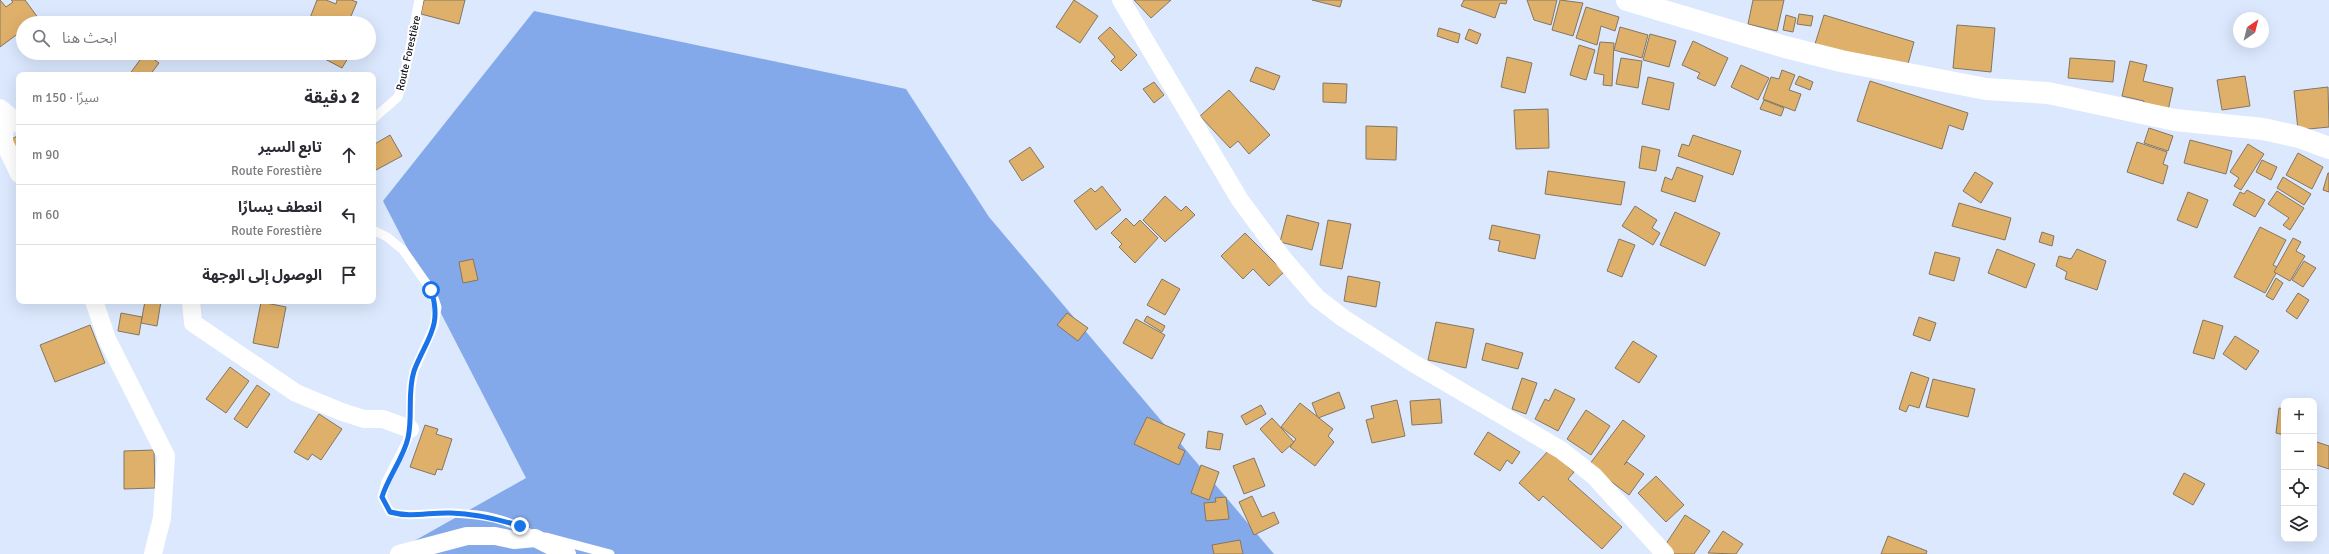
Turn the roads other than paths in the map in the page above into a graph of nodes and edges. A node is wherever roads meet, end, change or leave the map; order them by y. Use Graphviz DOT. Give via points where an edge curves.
graph roads {
  1 [pos="419,0"];
  2 [pos="1121,0"];
  3 [pos="1627,0"];
  4 [pos="2,110"];
  5 [pos="376,116"];
  6 [pos="16,122"];
  7 [pos="2329,148"];
  8 [pos="16,168"];
  9 [pos="376,231"];
  10 [pos="95,304"];
  11 [pos="191,304"];
  12 [pos="410,429"];
  13 [pos="535,538"];
  14 [pos="154,554"];
  15 [pos="399,554"];
  16 [pos="567,554"];
  17 [pos="610,554"];
  18 [pos="1665,554"];
  1 -- 5 [label="lane, Route Forestière" via="398,97"];
  2 -- 18 [label="street" via="1240,200 1285,260 1318,298 1343,318 1413,363 1561,450 1594,476"];
  3 -- 7 [label="street" via="1784,48 1841,61 1986,89 2048,93 2175,120 2263,129 2299,137"];
  4 -- 6 [label="street"];
  4 -- 8 [label="street" via="4,142"];
  9 -- 12 [label="lane" via="387,236 403,250 431,290 437,307 434,326 414,371"];
  10 -- 14 [label="street" via="107,339 166,456 162,518"];
  11 -- 12 [label="street" via="193,323 296,393 364,419 384,419"];
  12 -- 13 [label="lane" via="407,441 386,482 382,497 390,512 404,516 451,513 493,517 520,526"];
  13 -- 15 [label="street" via="514,540 495,536 467,536"];
  13 -- 16 [label="street"];
  13 -- 17 [label="lane" via="550,537"];
}
